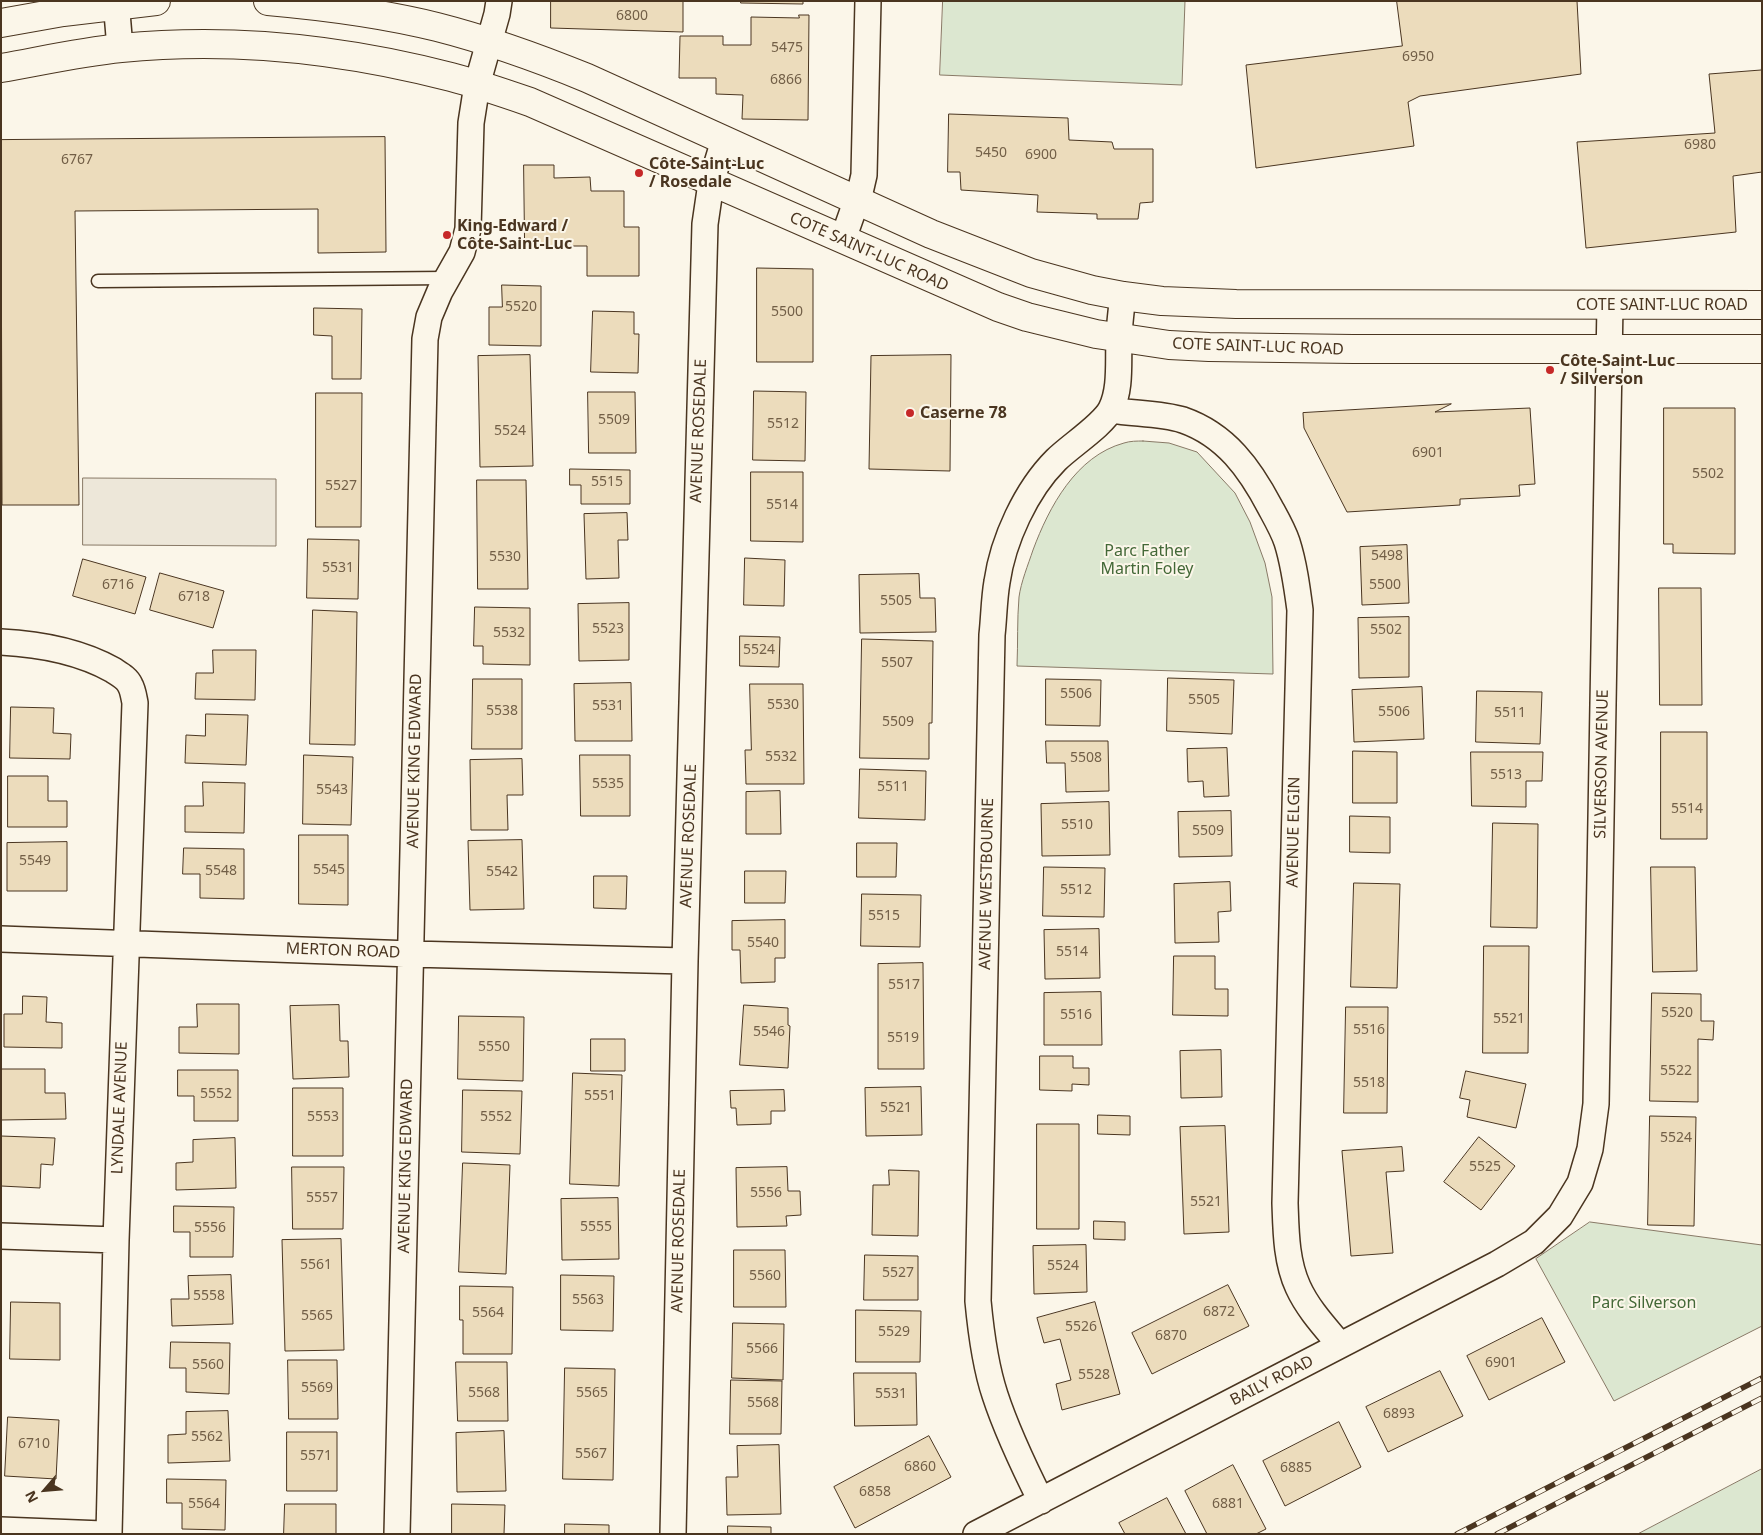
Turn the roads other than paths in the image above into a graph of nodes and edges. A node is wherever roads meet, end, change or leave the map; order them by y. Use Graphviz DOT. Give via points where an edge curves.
graph roads {
  1 [pos="156,1"];
  2 [pos="268,1"];
  3 [pos="499,1"];
  4 [pos="868,1"];
  5 [pos="116,4"];
  6 [pos="1,23"];
  7 [pos="490,42"];
  8 [pos="120,48"];
  9 [pos="1,68"];
  10 [pos="477,85"];
  11 [pos="724,140"];
  12 [pos="711,183"];
  13 [pos="857,200"];
  14 [pos="843,239"];
  15 [pos="448,278"];
  16 [pos="98,281"];
  17 [pos="1123,296"];
  18 [pos="1610,304"];
  19 [pos="1762,305"];
  20 [pos="1119,338"];
  21 [pos="1762,349"];
  22 [pos="1610,350"];
  23 [pos="1111,410"];
  24 [pos="1,642"];
  25 [pos="1,939"];
  26 [pos="126,943"];
  27 [pos="411,954"];
  28 [pos="685,961"];
  29 [pos="1560,1216"];
  30 [pos="1,1236"];
  31 [pos="116,1240"];
  32 [pos="1340,1345"];
  33 [pos="1041,1501"];
  34 [pos="1,1530"];
  35 [pos="103,1534"];
  36 [pos="109,1534"];
  37 [pos="397,1534"];
  38 [pos="673,1534"];
  39 [pos="976,1534"];
  1 -- 5 [label="main road"];
  2 -- 7 [label="main road, COTE SAINT-LUC ROAD" via="375,14 436,26"];
  3 -- 7 [label="street, AVENUE KING EDWARD"];
  4 -- 13 [label="street" via="865,158"];
  5 -- 6 [label="main road"];
  5 -- 8 [label="street"];
  7 -- 10 [label="street, AVENUE KING EDWARD"];
  7 -- 11 [label="main road, COTE SAINT-LUC ROAD" via="588,78"];
  8 -- 9 [label="main road, COTE SAINT-LUC ROAD"];
  8 -- 10 [label="main road, COTE SAINT-LUC ROAD" via="186,44 291,48 365,57"];
  10 -- 12 [label="main road, COTE SAINT-LUC ROAD" via="530,102"];
  10 -- 15 [label="street, AVENUE KING EDWARD" via="470,123 468,229 462,252"];
  11 -- 12 [label="street, AVENUE ROSEDALE"];
  11 -- 13 [label="main road, COTE SAINT-LUC ROAD"];
  12 -- 14 [label="main road, COTE SAINT-LUC ROAD"];
  12 -- 28 [label="street, AVENUE ROSEDALE" via="705,224"];
  13 -- 14 [label="street"];
  13 -- 17 [label="main road, COTE SAINT-LUC ROAD" via="1031,273"];
  14 -- 20 [label="main road, COTE SAINT-LUC ROAD" via="998,307 1057,325"];
  15 -- 16 [label="lane"];
  15 -- 27 [label="street, AVENUE KING EDWARD" via="429,317 425,338"];
  17 -- 18 [label="main road, COTE SAINT-LUC ROAD" via="1236,304"];
  17 -- 20 [label="street"];
  18 -- 19 [label="main road, COTE SAINT-LUC ROAD"];
  18 -- 22 [label="street, SILVERSON AVENUE"];
  20 -- 22 [label="main road, COTE SAINT-LUC ROAD" via="1209,347"];
  20 -- 23 [label="street" via="1117,387"];
  21 -- 22 [label="main road, COTE SAINT-LUC ROAD"];
  22 -- 29 [label="street, SILVERSON AVENUE" via="1596,1104 1590,1149 1580,1183"];
  23 -- 32 [label="street, AVENUE ELGIN" via="1183,420 1228,447 1252,474 1273,512 1296,574 1300,610 1285,1204 1287,1248 1297,1286 1314,1314"];
  23 -- 33 [label="street, AVENUE WESTBOURNE" via="1052,464 1019,512 1006,544 997,581 992,635 978,1301 994,1394"];
  24 -- 26 [label="street, LYNDALE AVENUE" via="67,651 102,664 130,684 135,703"];
  25 -- 26 [label="street, MERTON ROAD"];
  26 -- 27 [label="street, MERTON ROAD"];
  26 -- 31 [label="street, LYNDALE AVENUE"];
  27 -- 28 [label="street, MERTON ROAD"];
  27 -- 37 [label="street, AVENUE KING EDWARD"];
  28 -- 38 [label="street, AVENUE ROSEDALE"];
  29 -- 32 [label="street, BAILY ROAD" via="1534,1242 1497,1264"];
  30 -- 31 [label="street"];
  31 -- 36 [label="street, LYNDALE AVENUE"];
  32 -- 33 [label="street, BAILY ROAD"];
  33 -- 39 [label="street, BAILY ROAD"];
  34 -- 35 [label="street"];
}
